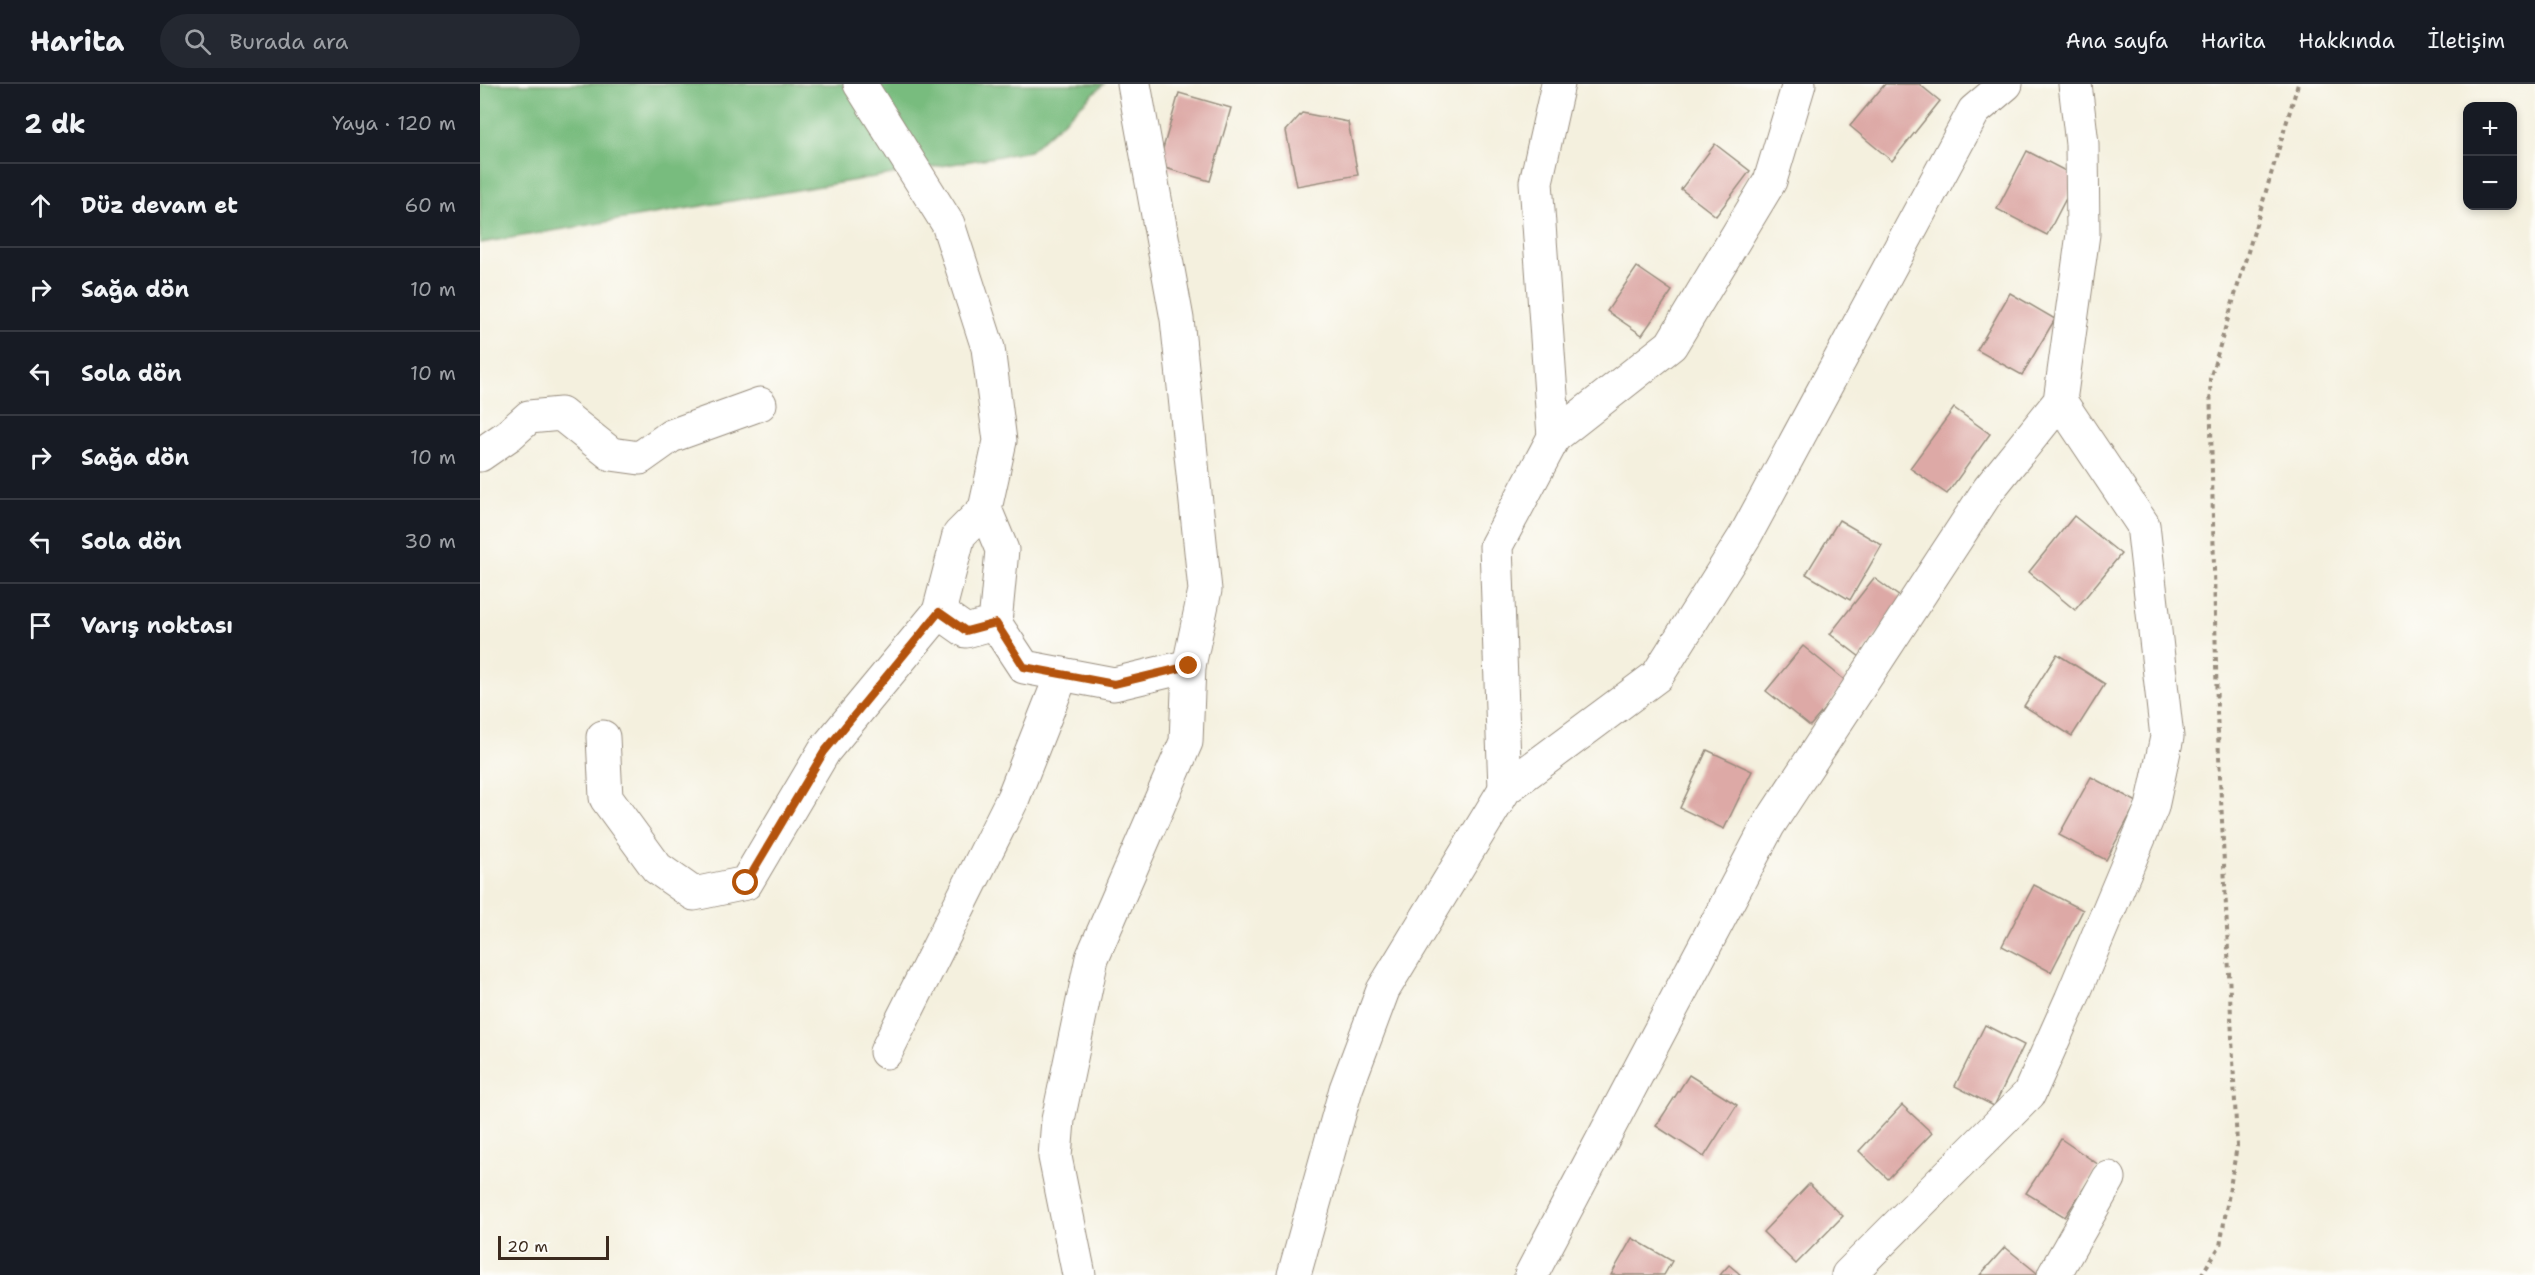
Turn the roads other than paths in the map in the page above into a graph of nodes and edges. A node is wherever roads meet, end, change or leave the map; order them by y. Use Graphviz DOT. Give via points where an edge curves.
graph roads {
  1 [pos="860,84"];
  2 [pos="1134,84"];
  3 [pos="1558,84"];
  4 [pos="1799,84"];
  5 [pos="2006,84"];
  6 [pos="2075,84"];
  7 [pos="2060,401"];
  8 [pos="760,404"];
  9 [pos="1554,436"];
  10 [pos="480,455"];
  11 [pos="985,509"];
  12 [pos="939,612"];
  13 [pos="996,623"];
  14 [pos="1189,666"];
  15 [pos="1062,674"];
  16 [pos="603,737"];
  17 [pos="1505,789"];
  18 [pos="886,1052"];
  19 [pos="2109,1178"];
  20 [pos="1079,1275"];
  21 [pos="1294,1275"];
  22 [pos="1531,1275"];
  23 [pos="1848,1275"];
  24 [pos="2054,1275"];
  1 -- 11 [label="street" via="948,224 988,348 1000,441"];
  2 -- 14 [label="street" via="1177,320 1205,590"];
  3 -- 9 [label="street" via="1536,182"];
  4 -- 9 [label="street" via="1770,181 1671,345"];
  5 -- 17 [label="street" via="1974,111 1745,536 1657,676"];
  6 -- 7 [label="street" via="2082,144 2083,234"];
  7 -- 22 [label="street" via="1989,489 1768,826"];
  7 -- 23 [label="street" via="2143,525 2167,737 2152,807 2029,1094"];
  8 -- 10 [label="street" via="671,436 640,458 611,454 561,414 529,417"];
  9 -- 17 [label="street" via="1496,546"];
  11 -- 12 [label="street" via="959,535"];
  11 -- 13 [label="street" via="1002,549"];
  12 -- 13 [label="street" via="966,631"];
  12 -- 16 [label="street" via="824,752 746,883 694,894 657,868 606,798"];
  13 -- 15 [label="street" via="1024,667"];
  14 -- 15 [label="street" via="1114,684"];
  14 -- 20 [label="street" via="1186,742 1092,958 1058,1120 1055,1157"];
  15 -- 18 [label="street" via="1013,798"];
  17 -- 21 [label="street" via="1383,990 1346,1089"];
  19 -- 24 [label="street"];
}
